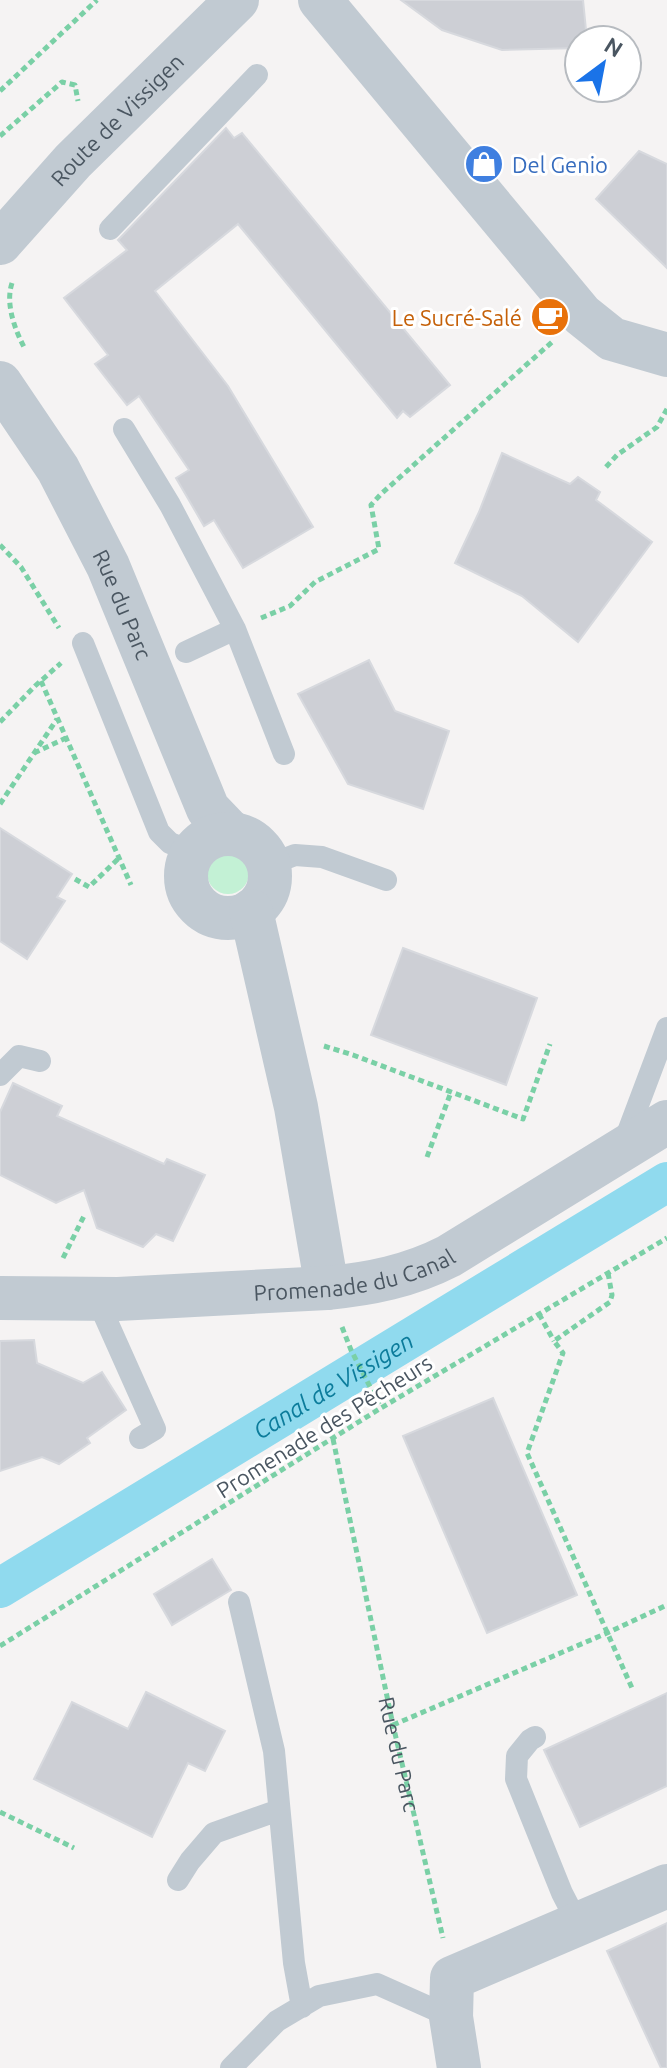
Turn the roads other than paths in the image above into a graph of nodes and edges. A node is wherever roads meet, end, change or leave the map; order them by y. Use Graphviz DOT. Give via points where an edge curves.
graph roads {
  1 [pos="237,0"];
  2 [pos="320,0"];
  3 [pos="257,75"];
  4 [pos="110,229"];
  5 [pos="0,243"];
  6 [pos="667,355"];
  7 [pos="0,383"];
  8 [pos="124,429"];
  9 [pos="235,629"];
  10 [pos="78,648"];
  11 [pos="186,652"];
  12 [pos="284,754"];
  13 [pos="212,842"];
  14 [pos="269,865"];
  15 [pos="386,880"];
  16 [pos="251,911"];
  17 [pos="667,1028"];
  18 [pos="40,1061"];
  19 [pos="0,1075"];
  20 [pos="667,1122"];
  21 [pos="621,1150"];
  22 [pos="327,1288"];
  23 [pos="0,1298"];
  24 [pos="104,1299"];
  25 [pos="140,1438"];
  26 [pos="239,1602"];
  27 [pos="535,1737"];
  28 [pos="279,1810"];
  29 [pos="178,1880"];
  30 [pos="667,1886"];
  31 [pos="578,1924"];
  32 [pos="451,1998"];
  33 [pos="302,2007"];
  34 [pos="231,2068"];
  35 [pos="459,2068"];
  1 -- 5 [label="street, Route de Vissigen" via="73,161"];
  2 -- 6 [label="street" via="582,315 612,339"];
  3 -- 4 [label="lane"];
  7 -- 13 [label="street, Rue du Parc" via="58,469 108,566 208,809"];
  8 -- 9 [label="lane"];
  9 -- 11 [label="lane"];
  9 -- 12 [label="lane"];
  10 -- 13 [label="lane" via="159,832 170,843"];
  13 -- 14 [label="street, Rue du Parc" via="244,837 264,853"];
  13 -- 16 [label="street" via="187,865 189,893 209,914 238,917"];
  14 -- 15 [label="lane" via="295,855 322,857"];
  14 -- 16 [label="street" via="267,891"];
  16 -- 22 [label="street" via="296,1107"];
  17 -- 21 [label="lane"];
  18 -- 19 [label="lane" via="19,1056"];
  20 -- 21 [label="street, Promenade du Canal"];
  21 -- 22 [label="street, Promenade du Canal" via="429,1266 390,1279"];
  22 -- 24 [label="street, Promenade du Canal"];
  23 -- 24 [label="street, Promenade du Canal"];
  24 -- 25 [label="lane" via="105,1317 155,1429"];
  26 -- 28 [label="lane" via="274,1751"];
  27 -- 31 [label="lane" via="517,1756 516,1779"];
  28 -- 29 [label="lane" via="214,1833"];
  28 -- 33 [label="lane"];
  30 -- 31 [label="street"];
  31 -- 32 [label="street"];
  32 -- 33 [label="lane" via="377,1984 319,1996"];
  32 -- 35 [label="street"];
  33 -- 34 [label="lane" via="277,2021"];
}
